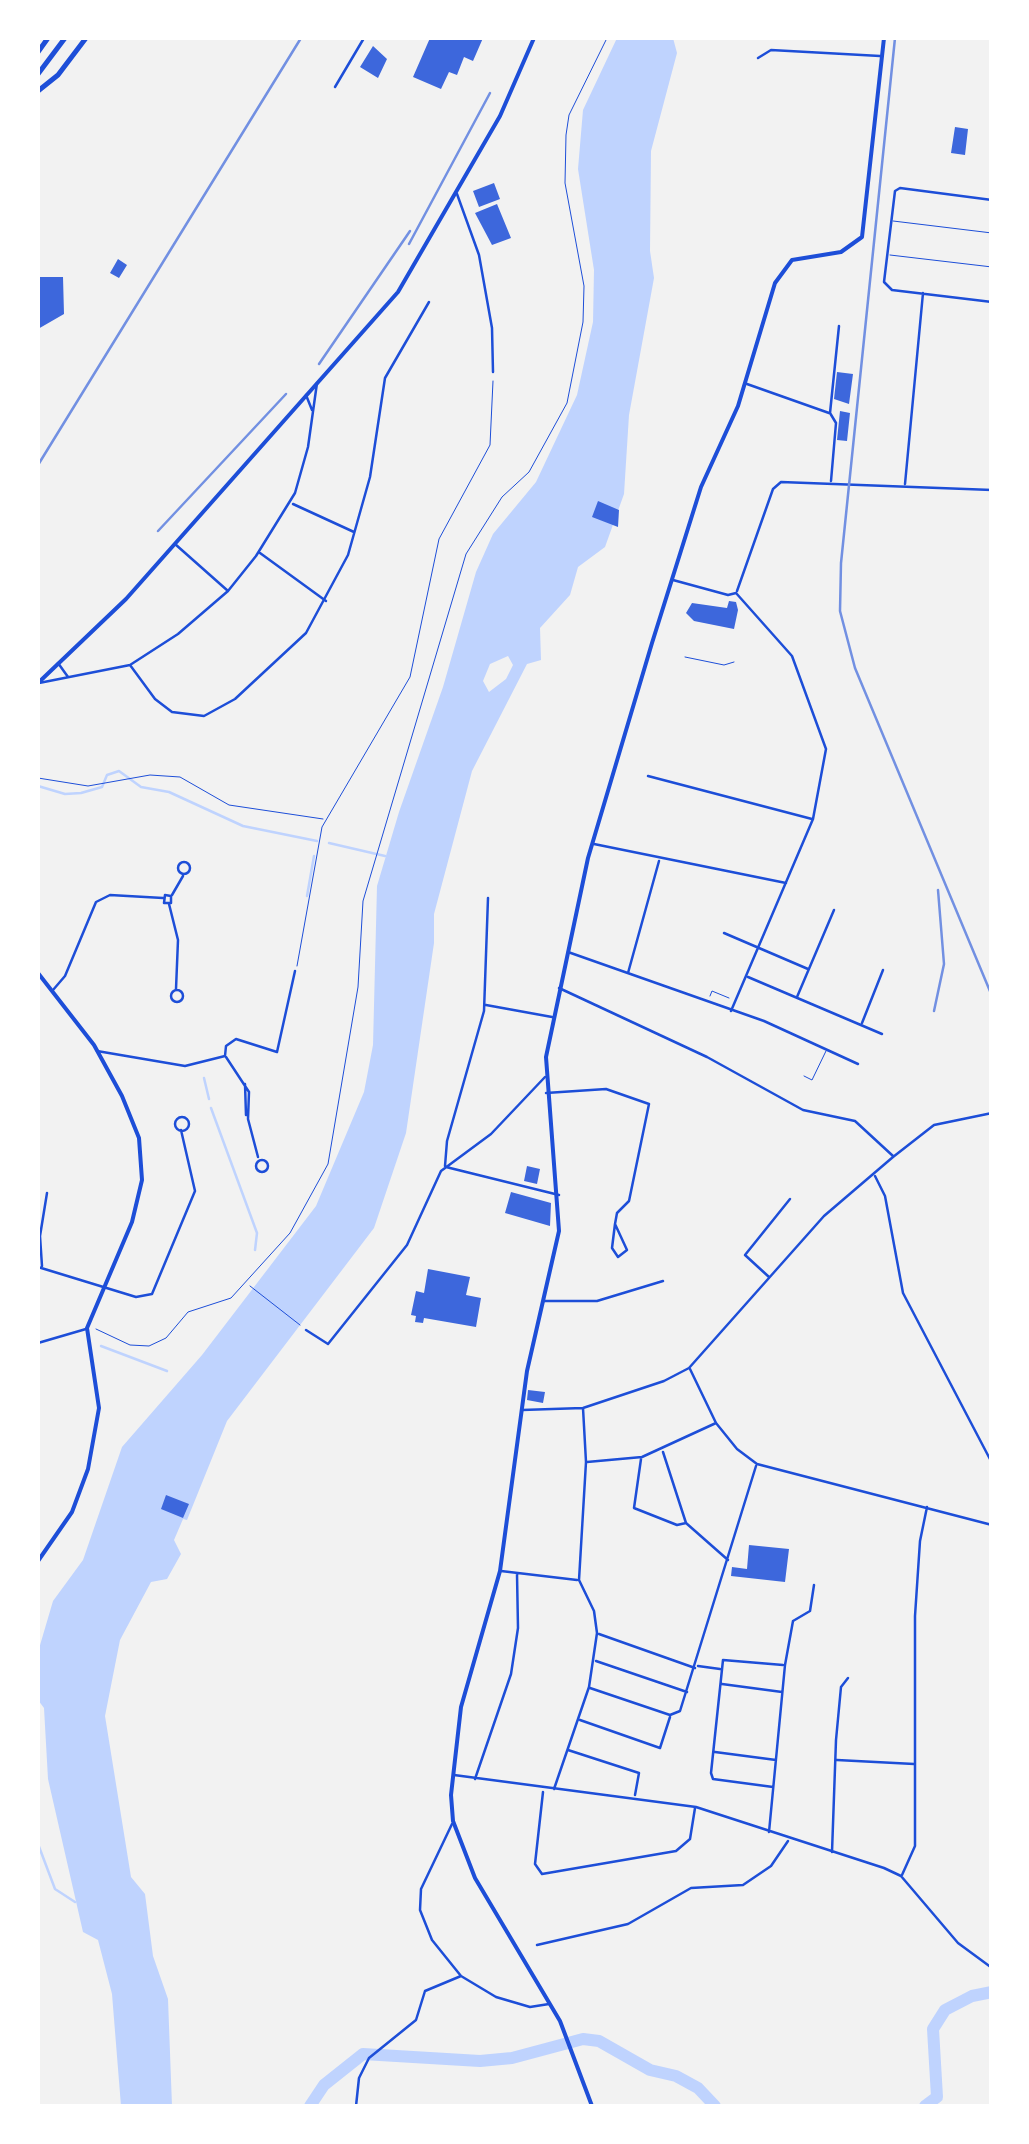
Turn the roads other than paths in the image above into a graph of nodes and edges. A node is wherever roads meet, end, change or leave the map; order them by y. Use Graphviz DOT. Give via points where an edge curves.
graph roads {
  1 [pos="48,38"];
  2 [pos="65,38"];
  3 [pos="86,38"];
  4 [pos="364,38"];
  5 [pos="534,38"];
  6 [pos="884,38"];
  7 [pos="38,52"];
  8 [pos="881,56"];
  9 [pos="758,58"];
  10 [pos="38,74"];
  11 [pos="335,87"];
  12 [pos="38,92"];
  13 [pos="456,193"];
  14 [pos="992,200"];
  15 [pos="890,221"];
  16 [pos="992,233"];
  17 [pos="887,255"];
  18 [pos="992,267"];
  19 [pos="923,293"];
  20 [pos="430,302"];
  21 [pos="992,302"];
  22 [pos="840,326"];
  23 [pos="493,372"];
  24 [pos="318,380"];
  25 [pos="746,383"];
  26 [pos="306,394"];
  27 [pos="313,412"];
  28 [pos="830,413"];
  29 [pos="831,482"];
  30 [pos="904,486"];
  31 [pos="992,490"];
  32 [pos="290,502"];
  33 [pos="355,532"];
  34 [pos="174,544"];
  35 [pos="259,552"];
  36 [pos="671,580"];
  37 [pos="228,591"];
  38 [pos="736,592"];
  39 [pos="326,601"];
  40 [pos="58,663"];
  41 [pos="130,665"];
  42 [pos="69,678"];
  43 [pos="38,683"];
  44 [pos="648,776"];
  45 [pos="813,819"];
  46 [pos="592,844"];
  47 [pos="660,860"];
  48 [pos="184,874"];
  49 [pos="786,884"];
  50 [pos="171,896"];
  51 [pos="163,898"];
  52 [pos="488,898"];
  53 [pos="169,904"];
  54 [pos="834,910"];
  55 [pos="724,933"];
  56 [pos="759,948"];
  57 [pos="567,952"];
  58 [pos="808,969"];
  59 [pos="883,970"];
  60 [pos="296,971"];
  61 [pos="38,973"];
  62 [pos="628,973"];
  63 [pos="746,976"];
  64 [pos="559,988"];
  65 [pos="176,989"];
  66 [pos="52,990"];
  67 [pos="797,998"];
  68 [pos="485,1005"];
  69 [pos="732,1011"];
  70 [pos="552,1017"];
  71 [pos="861,1024"];
  72 [pos="882,1034"];
  73 [pos="97,1050"];
  74 [pos="826,1051"];
  75 [pos="226,1056"];
  76 [pos="858,1064"];
  77 [pos="804,1076"];
  78 [pos="544,1077"];
  79 [pos="546,1093"];
  80 [pos="992,1113"];
  81 [pos="181,1130"];
  82 [pos="258,1156"];
  83 [pos="893,1157"];
  84 [pos="445,1167"];
  85 [pos="875,1174"];
  86 [pos="46,1193"];
  87 [pos="559,1194"];
  88 [pos="790,1199"];
  89 [pos="615,1224"];
  90 [pos="40,1267"];
  91 [pos="770,1278"];
  92 [pos="663,1281"];
  93 [pos="105,1286"];
  94 [pos="542,1301"];
  95 [pos="88,1327"];
  96 [pos="304,1328"];
  97 [pos="38,1343"];
  98 [pos="689,1368"];
  99 [pos="584,1408"];
  100 [pos="520,1410"];
  101 [pos="716,1423"];
  102 [pos="663,1450"];
  103 [pos="642,1457"];
  104 [pos="586,1462"];
  105 [pos="992,1462"];
  106 [pos="757,1464"];
  107 [pos="927,1508"];
  108 [pos="686,1523"];
  109 [pos="992,1525"];
  110 [pos="728,1560"];
  111 [pos="38,1562"];
  112 [pos="500,1571"];
  113 [pos="517,1574"];
  114 [pos="579,1580"];
  115 [pos="814,1585"];
  116 [pos="597,1633"];
  117 [pos="594,1660"];
  118 [pos="785,1666"];
  119 [pos="695,1667"];
  120 [pos="721,1669"];
  121 [pos="848,1678"];
  122 [pos="720,1684"];
  123 [pos="589,1687"];
  124 [pos="688,1692"];
  125 [pos="782,1692"];
  126 [pos="670,1715"];
  127 [pos="578,1720"];
  128 [pos="566,1749"];
  129 [pos="713,1752"];
  130 [pos="776,1760"];
  131 [pos="836,1760"];
  132 [pos="916,1764"];
  133 [pos="452,1775"];
  134 [pos="476,1779"];
  135 [pos="774,1787"];
  136 [pos="543,1790"];
  137 [pos="554,1790"];
  138 [pos="635,1798"];
  139 [pos="696,1807"];
  140 [pos="454,1821"];
  141 [pos="768,1833"];
  142 [pos="788,1840"];
  143 [pos="832,1853"];
  144 [pos="902,1876"];
  145 [pos="537,1944"];
  146 [pos="992,1968"];
  147 [pos="461,1976"];
  148 [pos="550,2003"];
  149 [pos="356,2106"];
  150 [pos="592,2106"];
  1 -- 7 [label="main road"];
  2 -- 10 [label="main road"];
  3 -- 12 [label="main road"];
  4 -- 11 [label="street"];
  5 -- 13 [label="street" via="510,98"];
  6 -- 8 [label="street"];
  8 -- 9 [label="street" via="771,50"];
  8 -- 25 [label="street" via="862,237 850,249 800,257 782,268"];
  13 -- 23 [label="street" via="479,255"];
  13 -- 24 [label="street" via="398,292"];
  14 -- 15 [label="street" via="900,188"];
  15 -- 16 [label="lane"];
  15 -- 17 [label="street"];
  17 -- 18 [label="lane"];
  17 -- 19 [label="street" via="885,286"];
  19 -- 21 [label="street"];
  19 -- 30 [label="street"];
  20 -- 33 [label="street" via="385,378"];
  22 -- 28 [label="street"];
  24 -- 26 [label="street"];
  24 -- 27 [label="street"];
  25 -- 28 [label="street"];
  25 -- 36 [label="street" via="701,487"];
  26 -- 27 [label="street"];
  26 -- 34 [label="street"];
  27 -- 32 [label="street"];
  28 -- 29 [label="street" via="836,423"];
  29 -- 30 [label="street"];
  29 -- 38 [label="street" via="789,480 773,489"];
  30 -- 31 [label="street"];
  32 -- 33 [label="street"];
  32 -- 35 [label="street"];
  33 -- 39 [label="street"];
  34 -- 37 [label="street"];
  34 -- 40 [label="street"];
  35 -- 37 [label="street"];
  35 -- 39 [label="street"];
  36 -- 38 [label="street"];
  36 -- 46 [label="street"];
  37 -- 41 [label="street"];
  38 -- 45 [label="street" via="789,650 821,725 826,749"];
  39 -- 41 [label="street" via="294,648 214,714 172,712"];
  40 -- 42 [label="street"];
  40 -- 43 [label="street"];
  41 -- 42 [label="street"];
  42 -- 43 [label="street"];
  44 -- 45 [label="street"];
  45 -- 49 [label="street"];
  46 -- 47 [label="street"];
  46 -- 57 [label="street"];
  47 -- 49 [label="street"];
  47 -- 62 [label="street"];
  48 -- 50 [label="street"];
  49 -- 56 [label="street"];
  50 -- 51 [label="street"];
  50 -- 53 [label="street"];
  51 -- 53 [label="street"];
  51 -- 66 [label="street" via="110,895 96,902"];
  52 -- 68 [label="street"];
  53 -- 65 [label="street" via="178,940"];
  54 -- 58 [label="street"];
  55 -- 56 [label="street"];
  56 -- 58 [label="street"];
  56 -- 63 [label="street"];
  57 -- 62 [label="street"];
  57 -- 64 [label="street"];
  58 -- 67 [label="street"];
  59 -- 71 [label="street"];
  60 -- 75 [label="street" via="280,1051 236,1038"];
  61 -- 66 [label="street"];
  62 -- 69 [label="street"];
  63 -- 67 [label="street"];
  63 -- 69 [label="street"];
  64 -- 70 [label="street"];
  64 -- 83 [label="street" via="803,1110 855,1122"];
  66 -- 73 [label="street"];
  67 -- 71 [label="street"];
  68 -- 70 [label="street"];
  68 -- 84 [label="street"];
  69 -- 74 [label="street"];
  70 -- 78 [label="street"];
  71 -- 72 [label="street"];
  73 -- 75 [label="street" via="185,1066"];
  73 -- 93 [label="street" via="128,1110 142,1160 138,1204"];
  74 -- 76 [label="street"];
  74 -- 77 [label="lane" via="812,1080"];
  75 -- 82 [label="street" via="246,1083"];
  78 -- 79 [label="street"];
  78 -- 84 [label="street" via="491,1134"];
  79 -- 87 [label="street"];
  79 -- 89 [label="street" via="606,1089 649,1104 633,1187"];
  80 -- 83 [label="street" via="934,1125"];
  81 -- 93 [label="street" via="195,1191 159,1285 145,1298"];
  83 -- 85 [label="street"];
  84 -- 87 [label="street"];
  84 -- 96 [label="street" via="406,1245 366,1301 328,1344"];
  85 -- 91 [label="street" via="824,1216"];
  85 -- 105 [label="street" via="903,1294"];
  86 -- 90 [label="street"];
  87 -- 94 [label="street" via="559,1231"];
  88 -- 91 [label="street" via="745,1255"];
  89 -- 89 [label="street" via="612,1248 618,1257 627,1250"];
  90 -- 93 [label="street"];
  91 -- 98 [label="street"];
  92 -- 94 [label="street" via="597,1302"];
  93 -- 95 [label="street"];
  94 -- 100 [label="street"];
  95 -- 97 [label="street"];
  95 -- 111 [label="street" via="98,1392 94,1440 72,1512"];
  98 -- 99 [label="street"];
  98 -- 101 [label="street"];
  99 -- 100 [label="street"];
  99 -- 104 [label="street"];
  100 -- 112 [label="street"];
  101 -- 102 [label="street"];
  101 -- 106 [label="street"];
  102 -- 103 [label="street"];
  102 -- 108 [label="street"];
  103 -- 104 [label="street"];
  103 -- 108 [label="street" via="634,1508"];
  104 -- 114 [label="street"];
  106 -- 107 [label="street"];
  106 -- 110 [label="street"];
  107 -- 109 [label="street"];
  107 -- 132 [label="street" via="915,1616"];
  108 -- 110 [label="street"];
  110 -- 119 [label="street"];
  112 -- 113 [label="street"];
  112 -- 133 [label="street" via="461,1708"];
  113 -- 114 [label="street"];
  113 -- 134 [label="street" via="511,1674"];
  114 -- 116 [label="street"];
  115 -- 118 [label="street" via="810,1611 793,1622"];
  116 -- 117 [label="street"];
  116 -- 119 [label="street"];
  117 -- 123 [label="street"];
  117 -- 124 [label="street"];
  118 -- 120 [label="street" via="730,1658"];
  118 -- 125 [label="street"];
  119 -- 120 [label="street"];
  119 -- 124 [label="street"];
  120 -- 122 [label="street"];
  121 -- 131 [label="street" via="841,1687"];
  122 -- 125 [label="street"];
  122 -- 129 [label="street"];
  123 -- 126 [label="street"];
  123 -- 127 [label="street"];
  124 -- 126 [label="street" via="678,1713"];
  125 -- 130 [label="street"];
  126 -- 127 [label="street" via="660,1748"];
  127 -- 128 [label="street"];
  128 -- 137 [label="street"];
  128 -- 138 [label="street" via="638,1773"];
  129 -- 130 [label="street"];
  129 -- 135 [label="street" via="713,1779"];
  130 -- 135 [label="street"];
  131 -- 132 [label="street"];
  131 -- 143 [label="street"];
  132 -- 144 [label="street" via="915,1846"];
  133 -- 134 [label="street"];
  133 -- 140 [label="street"];
  134 -- 136 [label="street"];
  135 -- 141 [label="street"];
  136 -- 137 [label="street"];
  136 -- 139 [label="street" via="535,1864 542,1874 676,1850 690,1839"];
  137 -- 138 [label="street"];
  138 -- 139 [label="street"];
  139 -- 141 [label="street"];
  140 -- 147 [label="street" via="425,1876 420,1910 432,1940"];
  140 -- 148 [label="street" via="475,1878"];
  141 -- 142 [label="street"];
  142 -- 143 [label="street"];
  142 -- 145 [label="street" via="770,1866 743,1885 691,1888 628,1924"];
  143 -- 144 [label="street"];
  144 -- 146 [label="street" via="958,1942"];
  147 -- 148 [label="street" via="519,2005"];
  147 -- 149 [label="street" via="426,1991 416,2020 369,2058"];
  148 -- 150 [label="street"];
}
